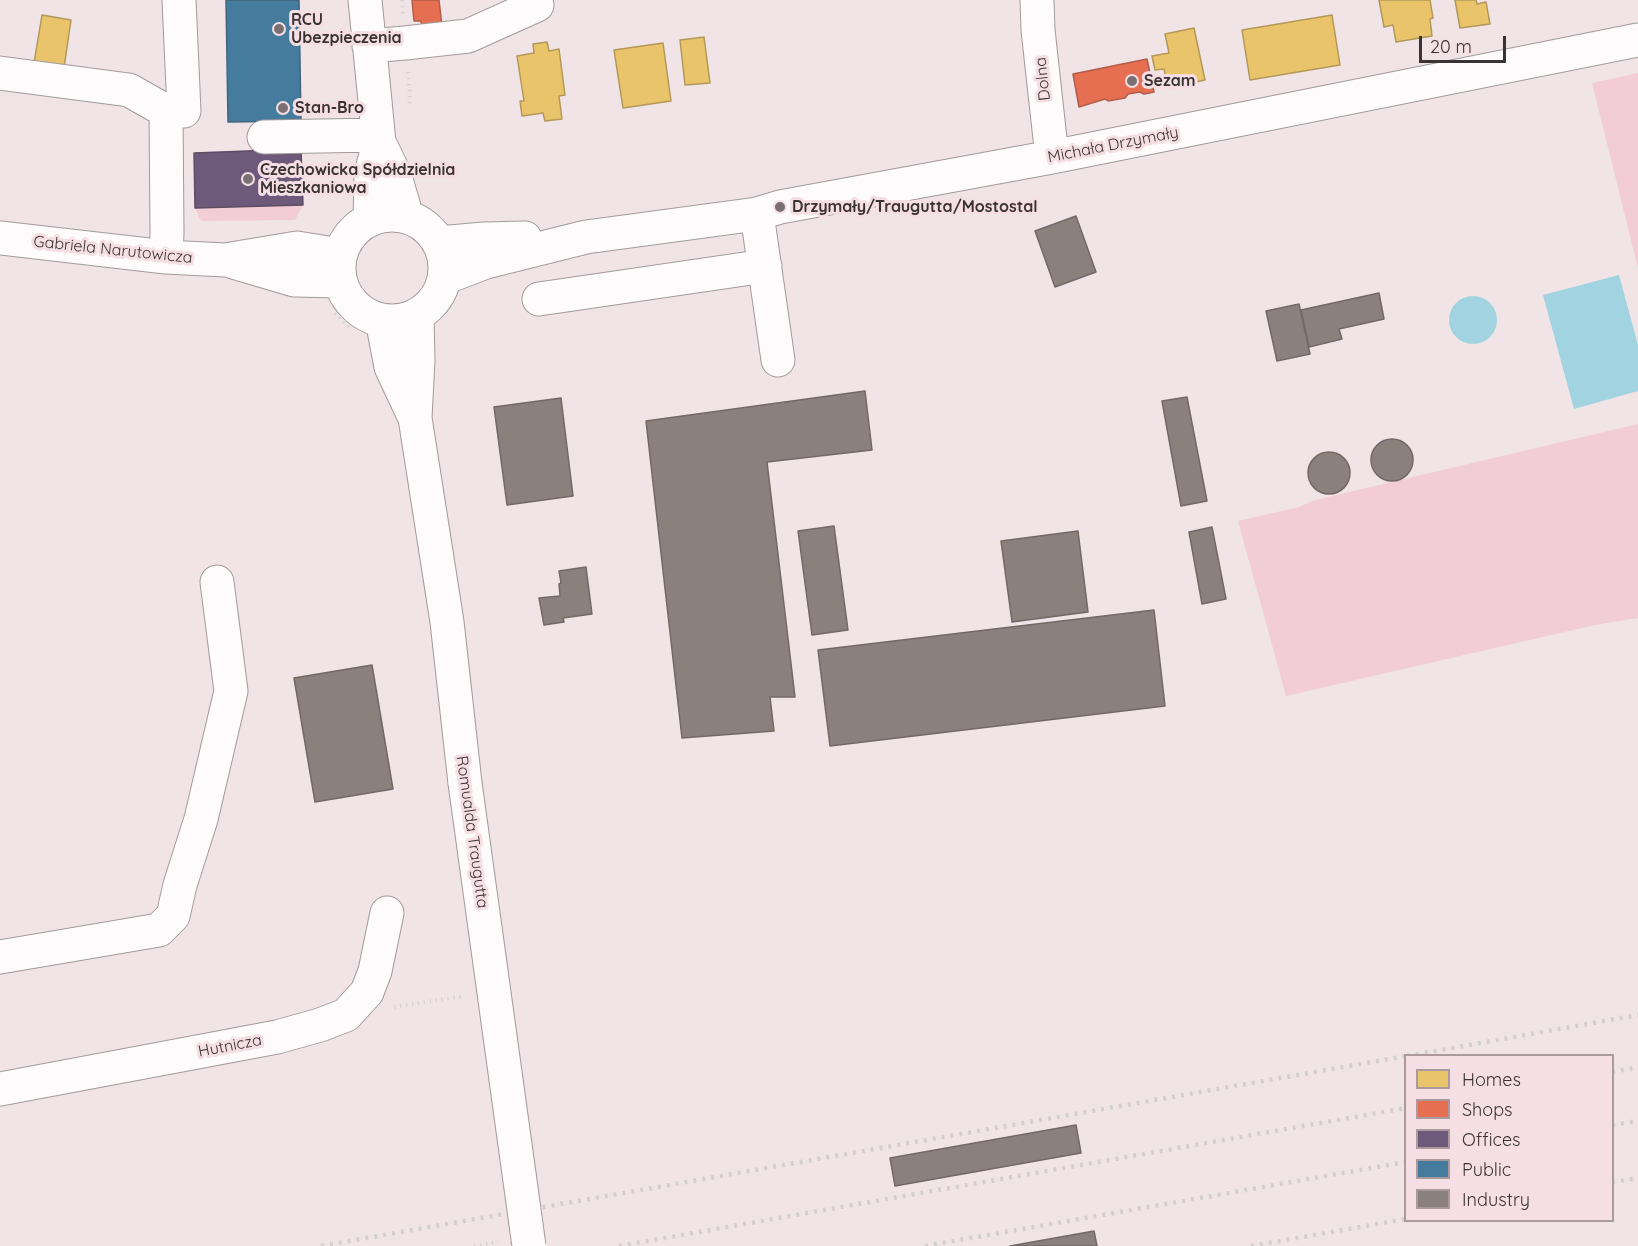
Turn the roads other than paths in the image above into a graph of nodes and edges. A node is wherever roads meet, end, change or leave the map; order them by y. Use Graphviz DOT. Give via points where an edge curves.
graph roads {
  1 [pos="179,0"];
  2 [pos="365,0"];
  3 [pos="1037,0"];
  4 [pos="537,5"];
  5 [pos="1638,40"];
  6 [pos="369,46"];
  7 [pos="0,73"];
  8 [pos="166,111"];
  9 [pos="264,137"];
  10 [pos="378,138"];
  11 [pos="1052,157"];
  12 [pos="757,214"];
  13 [pos="407,217"];
  14 [pos="370,219"];
  15 [pos="586,237"];
  16 [pos="0,238"];
  17 [pos="440,243"];
  18 [pos="166,257"];
  19 [pos="765,266"];
  20 [pos="444,278"];
  21 [pos="338,282"];
  22 [pos="539,299"];
  23 [pos="417,315"];
  24 [pos="368,328"];
  25 [pos="778,360"];
  26 [pos="415,418"];
  27 [pos="217,582"];
  28 [pos="387,914"];
  29 [pos="0,957"];
  30 [pos="0,1089"];
  31 [pos="529,1246"];
  1 -- 8 [label="street" via="184,111"];
  2 -- 6 [label="street"];
  3 -- 11 [label="street, Dolna"];
  4 -- 6 [label="street" via="468,36"];
  5 -- 11 [label="street, Michała Drzymały"];
  6 -- 10 [label="street"];
  7 -- 8 [label="street" via="129,90"];
  8 -- 18 [label="street"];
  9 -- 10 [label="street"];
  10 -- 13 [label="street"];
  10 -- 14 [label="street" via="371,174"];
  11 -- 12 [label="street, Michała Drzymały"];
  12 -- 15 [label="street, Michała Drzymały"];
  12 -- 19 [label="street"];
  13 -- 14 [label="street" via="388,215"];
  13 -- 17 [label="street" via="420,222"];
  14 -- 21 [label="street" via="347,240"];
  15 -- 17 [label="street"];
  15 -- 20 [label="street" via="486,262"];
  16 -- 18 [label="street, Gabriela Narutowicza"];
  17 -- 20 [label="street" via="445,260"];
  18 -- 21 [label="street, Gabriela Narutowicza" via="225,260 297,248"];
  19 -- 22 [label="street"];
  19 -- 25 [label="street"];
  20 -- 23 [label="street" via="440,293"];
  21 -- 24 [label="street" via="346,296 368,315"];
  23 -- 24 [label="street"];
  23 -- 26 [label="street"];
  24 -- 26 [label="street"];
  26 -- 31 [label="street, Romualda Traugutta, bridge" via="447,622 465,783"];
  27 -- 29 [label="street" via="231,691 173,916 159,930"];
  28 -- 30 [label="street, Hutnicza" via="367,992 346,1015 277,1037"];
}
